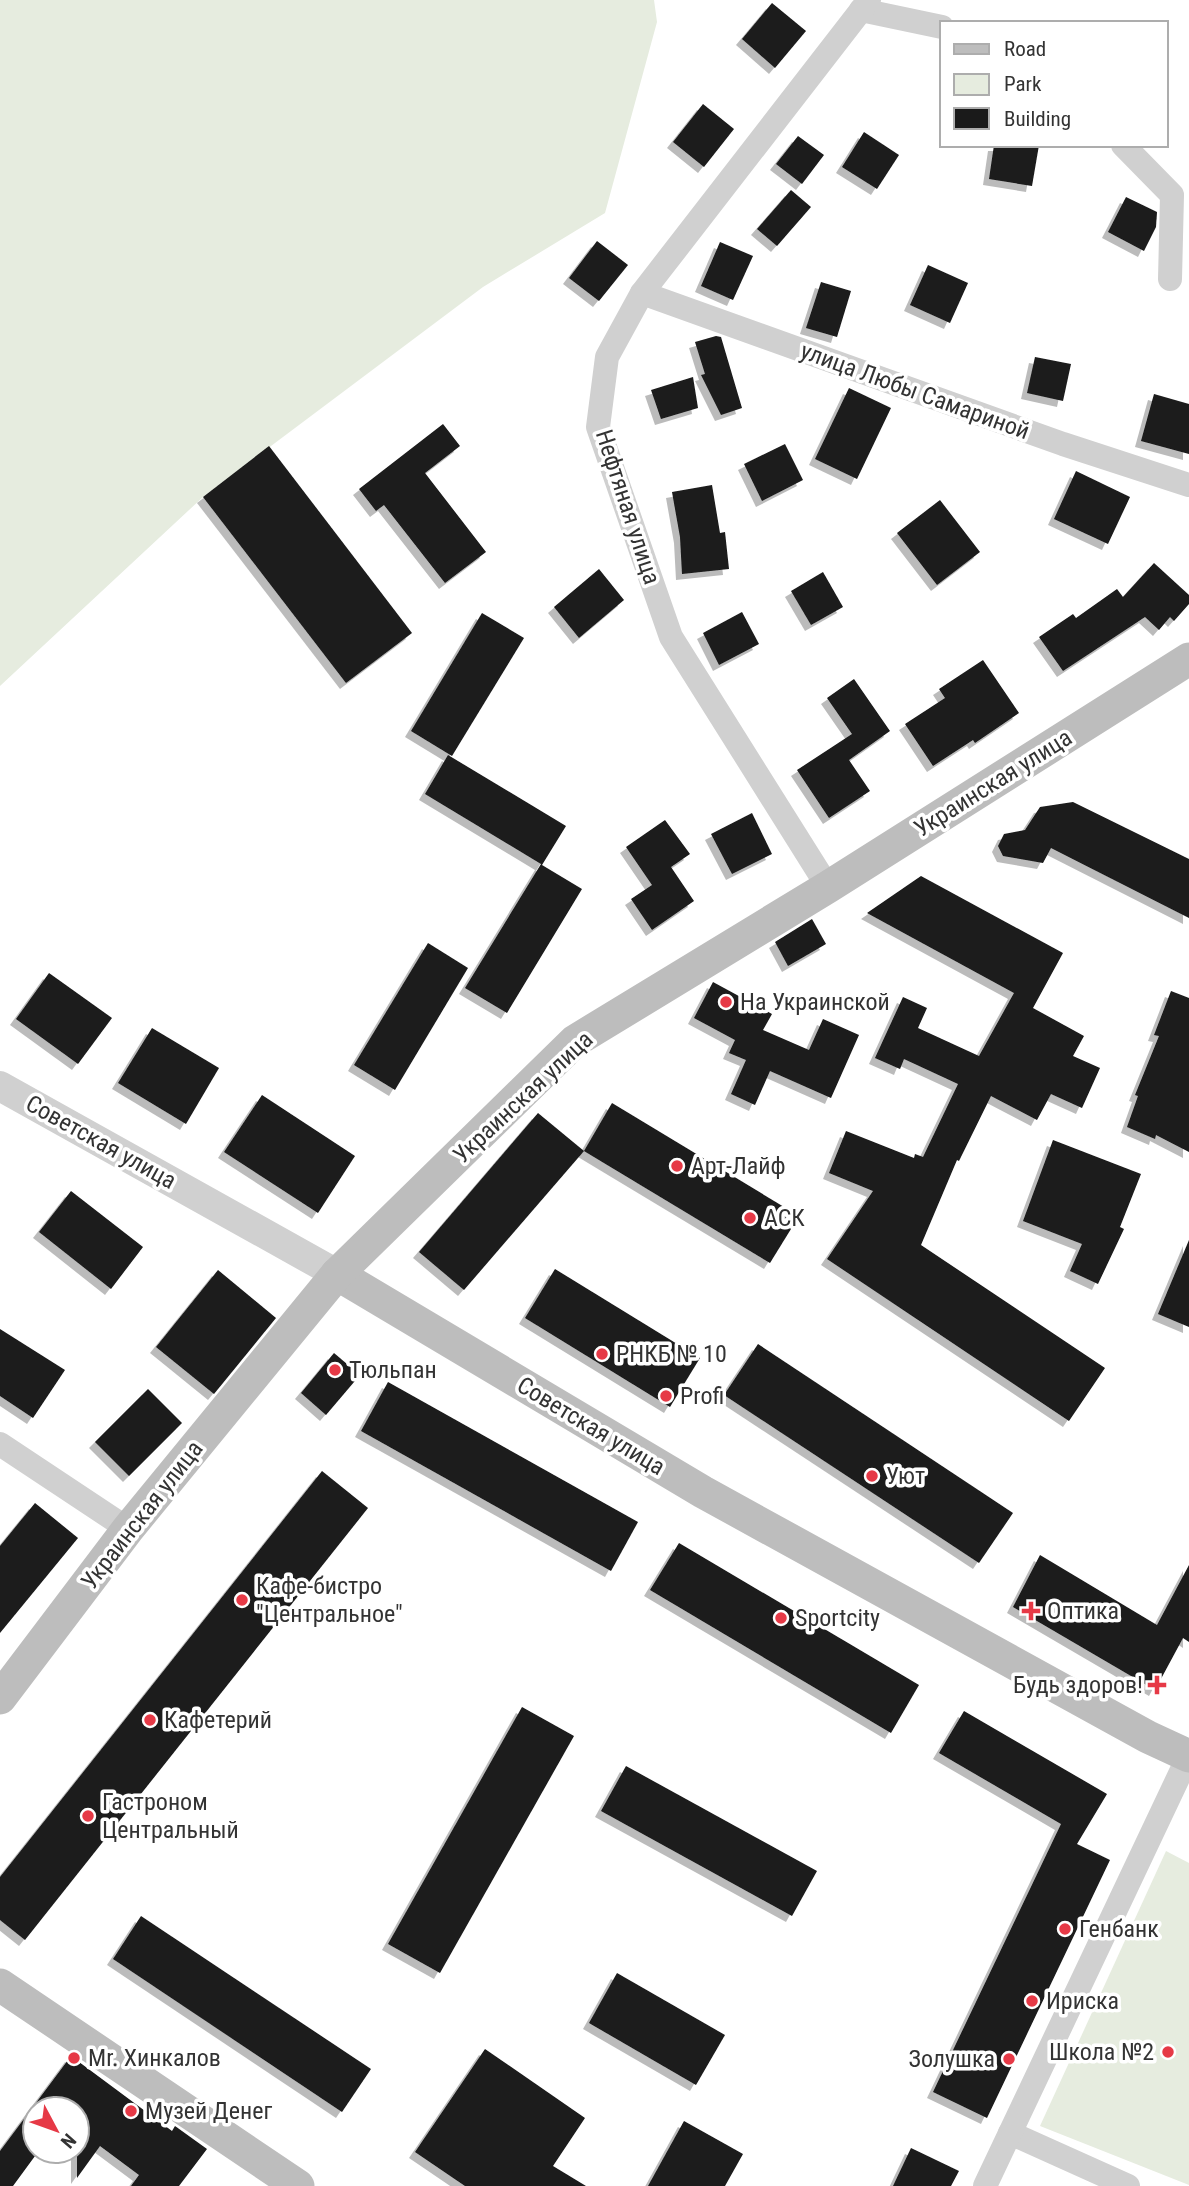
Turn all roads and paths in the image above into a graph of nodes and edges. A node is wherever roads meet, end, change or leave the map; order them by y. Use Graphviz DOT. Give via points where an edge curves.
graph roads {
  1 [pos="865,5"];
  2 [pos="940,26"];
  3 [pos="1125,147"];
  4 [pos="1170,279"];
  5 [pos="642,293"];
  6 [pos="1189,485"];
  7 [pos="1189,660"];
  8 [pos="828,887"];
  9 [pos="0,1086"];
  10 [pos="337,1274"];
  11 [pos="0,1444"];
  12 [pos="128,1529"];
  13 [pos="0,1698"];
  14 [pos="1189,1756"];
  15 [pos="0,1985"];
  16 [pos="1010,2133"];
  17 [pos="298,2186"];
  18 [pos="985,2186"];
  19 [pos="1128,2186"];
  1 -- 2 [label="street"];
  1 -- 5 [label="street, Нефтяная улица"];
  3 -- 4 [label="street" via="1172,195"];
  5 -- 6 [label="street, улица Любы Самариной"];
  5 -- 8 [label="street, Нефтяная улица" via="607,356 598,427 671,637"];
  7 -- 8 [label="main road, Украинская улица"];
  8 -- 10 [label="main road, Украинская улица" via="575,1041"];
  9 -- 10 [label="street, Советская улица"];
  10 -- 12 [label="main road, Украинская улица"];
  10 -- 14 [label="main road, Советская улица" via="702,1492"];
  11 -- 12 [label="street"];
  12 -- 13 [label="main road, Украинская улица"];
  14 -- 16 [label="street"];
  15 -- 17 [label="main road"];
  16 -- 18 [label="street"];
  16 -- 19 [label="street"];
}
